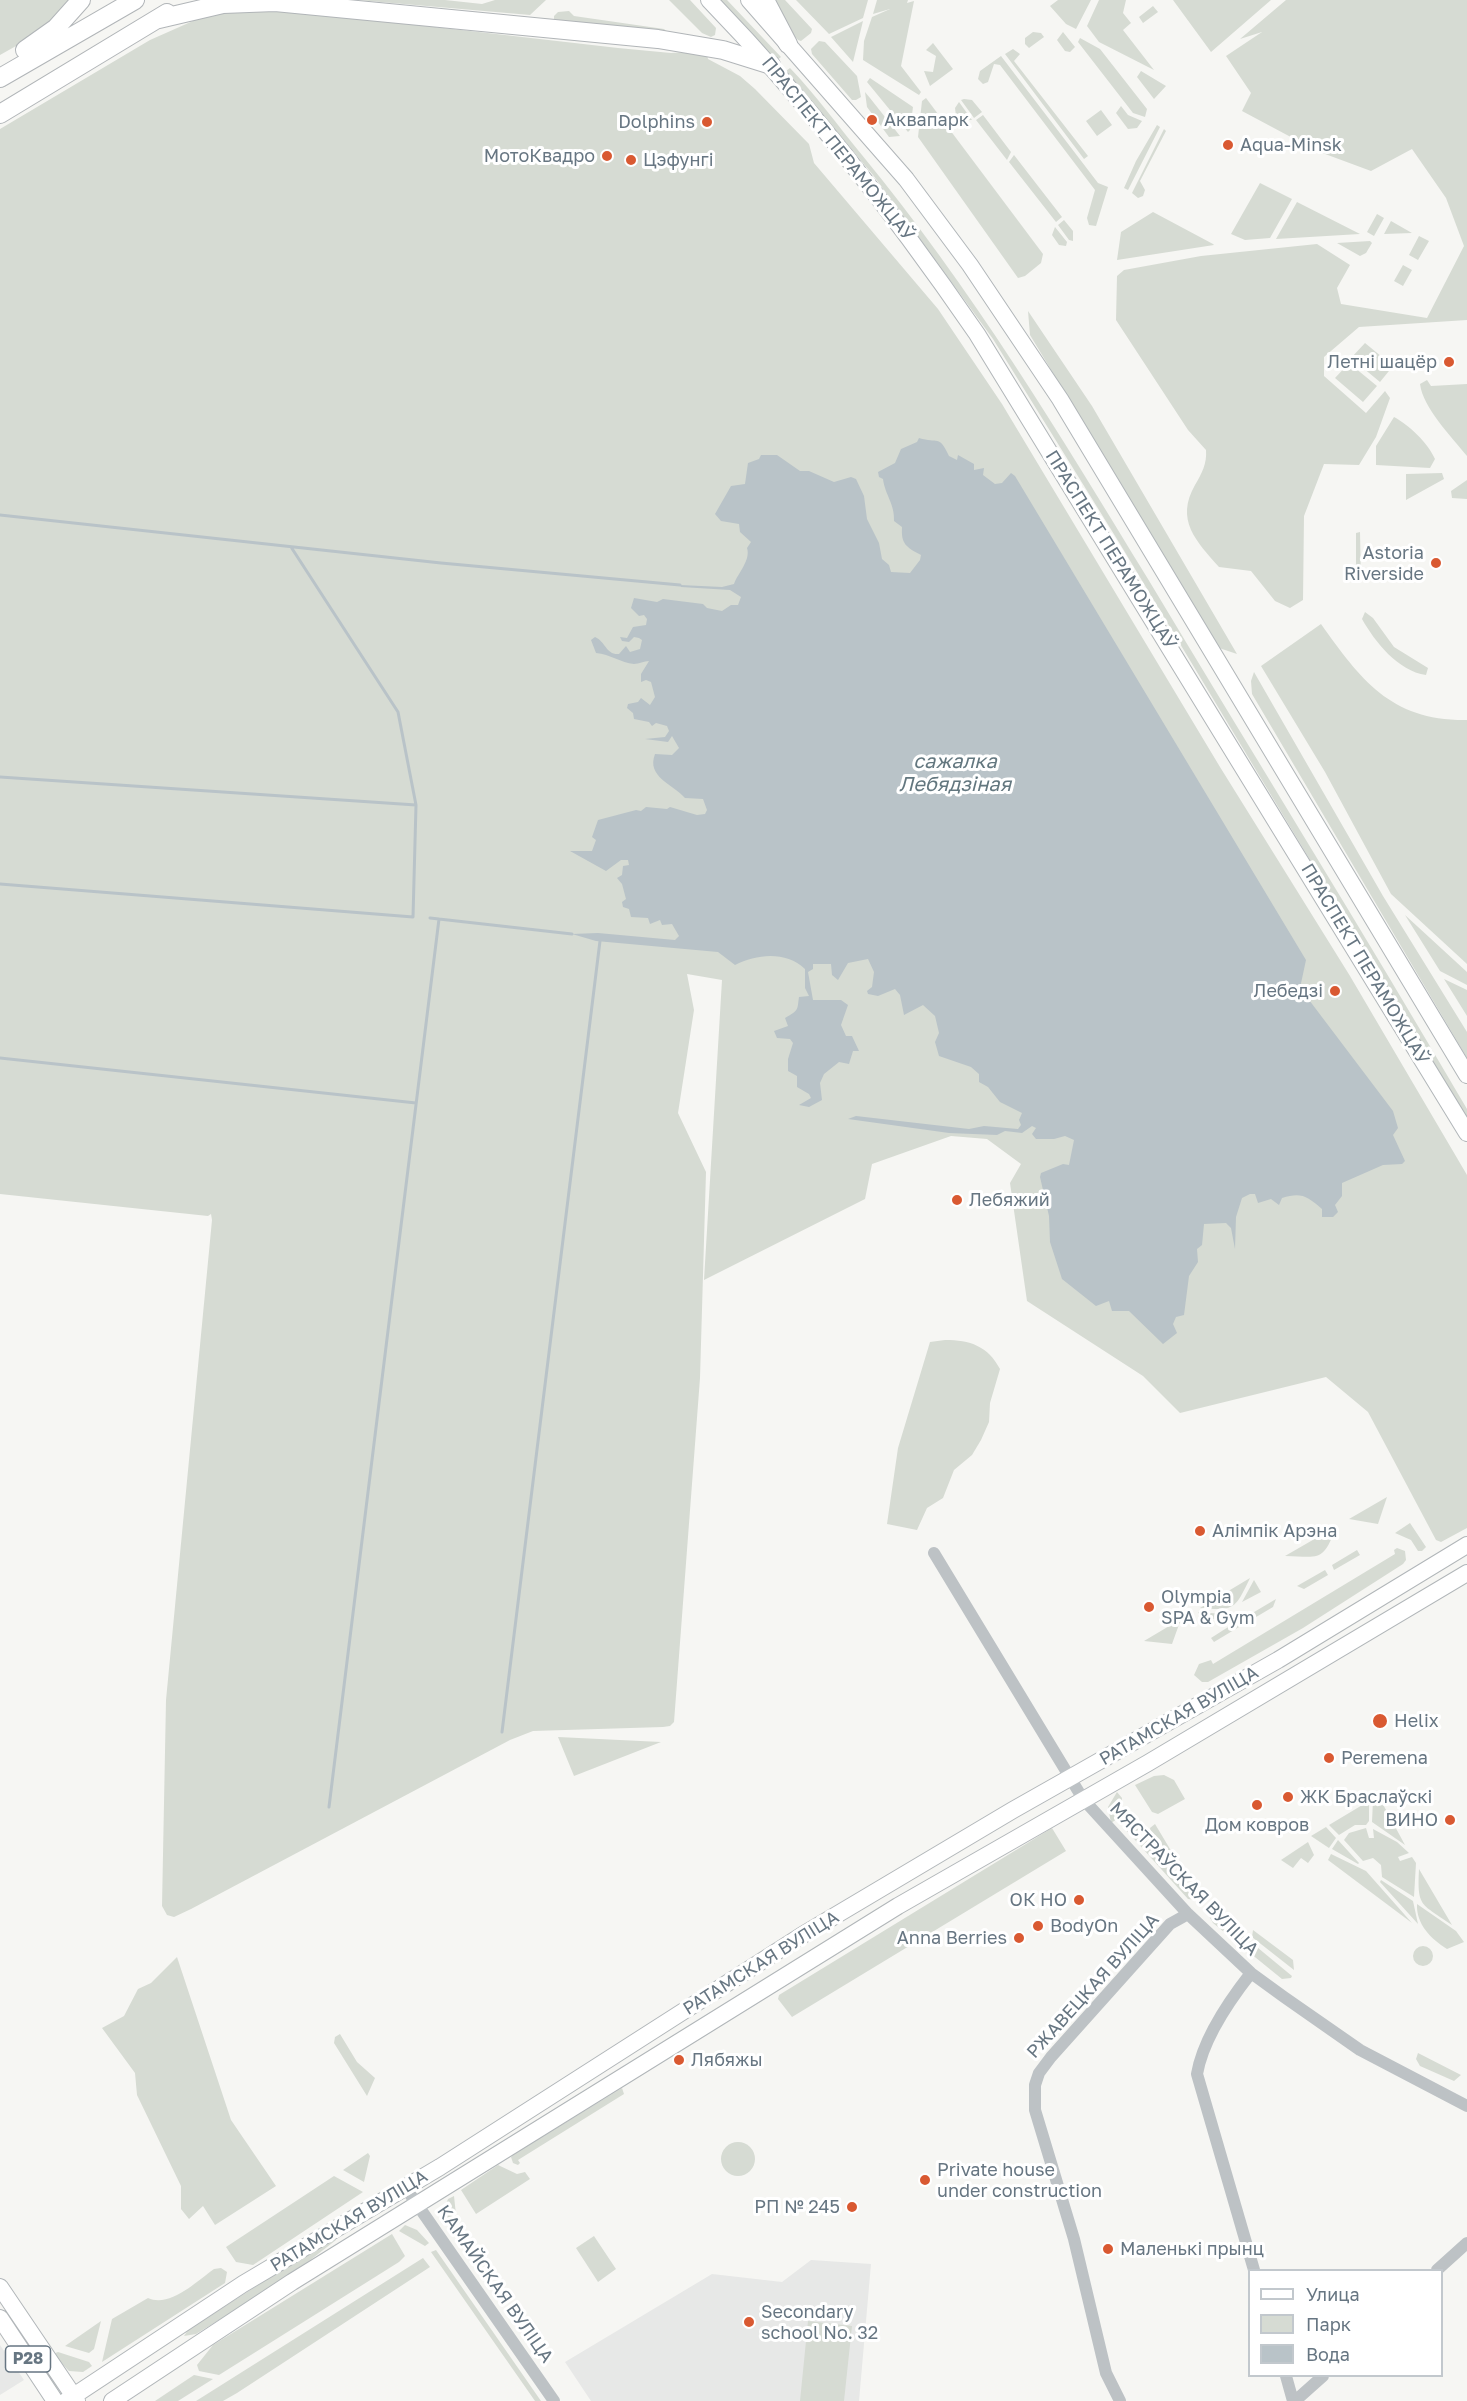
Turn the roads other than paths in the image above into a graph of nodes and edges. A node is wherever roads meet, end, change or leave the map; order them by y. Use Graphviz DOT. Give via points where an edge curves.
graph roads {
  1 [pos="81,0"];
  2 [pos="135,0"];
  3 [pos="189,0"];
  4 [pos="709,0"];
  5 [pos="749,0"];
  6 [pos="765,0"];
  7 [pos="159,18"];
  8 [pos="788,44"];
  9 [pos="771,65"];
  10 [pos="0,77"];
  11 [pos="0,114"];
  12 [pos="1467,1075"];
  13 [pos="1467,1133"];
  14 [pos="1467,1545"];
  15 [pos="934,1552"];
  16 [pos="1467,1572"];
  17 [pos="1070,1778"];
  18 [pos="1083,1799"];
  19 [pos="1188,1914"];
  20 [pos="1251,1973"];
  21 [pos="1467,2106"];
  22 [pos="405,2187"];
  23 [pos="417,2205"];
  24 [pos="1467,2243"];
  25 [pos="1253,2269"];
  26 [pos="1439,2269"];
  27 [pos="0,2286"];
  28 [pos="0,2318"];
  29 [pos="1286,2377"];
  30 [pos="1322,2377"];
  31 [pos="73,2399"];
  32 [pos="55,2401"];
  33 [pos="112,2401"];
  34 [pos="554,2401"];
  35 [pos="1120,2401"];
  36 [pos="1294,2401"];
  1 -- 10 [label="highway" via="56,28 19,54"];
  2 -- 10 [label="highway"];
  3 -- 7 [label="highway"];
  4 -- 9 [label="main road, ПРАСПЕКТ ПЕРАМОЖЦАЎ"];
  5 -- 8 [label="main road, ПРАСПЕКТ ПЕРАМОЖЦАЎ"];
  6 -- 8 [label="highway"];
  7 -- 9 [label="highway" via="223,4 274,2 658,39 723,50"];
  7 -- 11 [label="highway"];
  8 -- 12 [label="main road, ПРАСПЕКТ ПЕРАМОЖЦАЎ" via="906,179 970,265 1060,399"];
  9 -- 13 [label="main road, ПРАСПЕКТ ПЕРАМОЖЦАЎ" via="911,239 977,334"];
  14 -- 17 [label="main road, РАТАМСКАЯ ВУЛІЦА" via="1278,1660"];
  15 -- 17 [label="street, МЯСТРАЎСКАЯ ВУЛІЦА"];
  16 -- 18 [label="main road, РАТАМСКАЯ ВУЛІЦА"];
  17 -- 18 [label="street, МЯСТРАЎСКАЯ ВУЛІЦА"];
  17 -- 22 [label="main road, РАТАМСКАЯ ВУЛІЦА" via="801,1936"];
  18 -- 19 [label="street, МЯСТРАЎСКАЯ ВУЛІЦА"];
  18 -- 23 [label="main road, РАТАМСКАЯ ВУЛІЦА" via="898,1906"];
  19 -- 20 [label="street, МЯСТРАЎСКАЯ ВУЛІЦА"];
  19 -- 35 [label="street, РЖАВЕЦКАЯ ВУЛІЦА" via="1170,1924 1052,2057 1035,2085 1038,2122 1074,2239 1099,2351"];
  20 -- 21 [label="street, МЯСТРАЎСКАЯ ВУЛІЦА" via="1360,2050"];
  20 -- 25 [label="street" via="1205,2047 1197,2074"];
  22 -- 23 [label="street, КАМАЙСКАЯ ВУЛІЦА"];
  22 -- 31 [label="main road, РАТАМСКАЯ ВУЛІЦА" via="243,2284"];
  23 -- 33 [label="main road, РАТАМСКАЯ ВУЛІЦА"];
  23 -- 34 [label="street, КАМАЙСКАЯ ВУЛІЦА"];
  24 -- 26 [label="street"];
  27 -- 31 [label="main road, Р28"];
  28 -- 32 [label="main road, Р28"];
  29 -- 36 [label="street"];
  30 -- 36 [label="street"];
}
